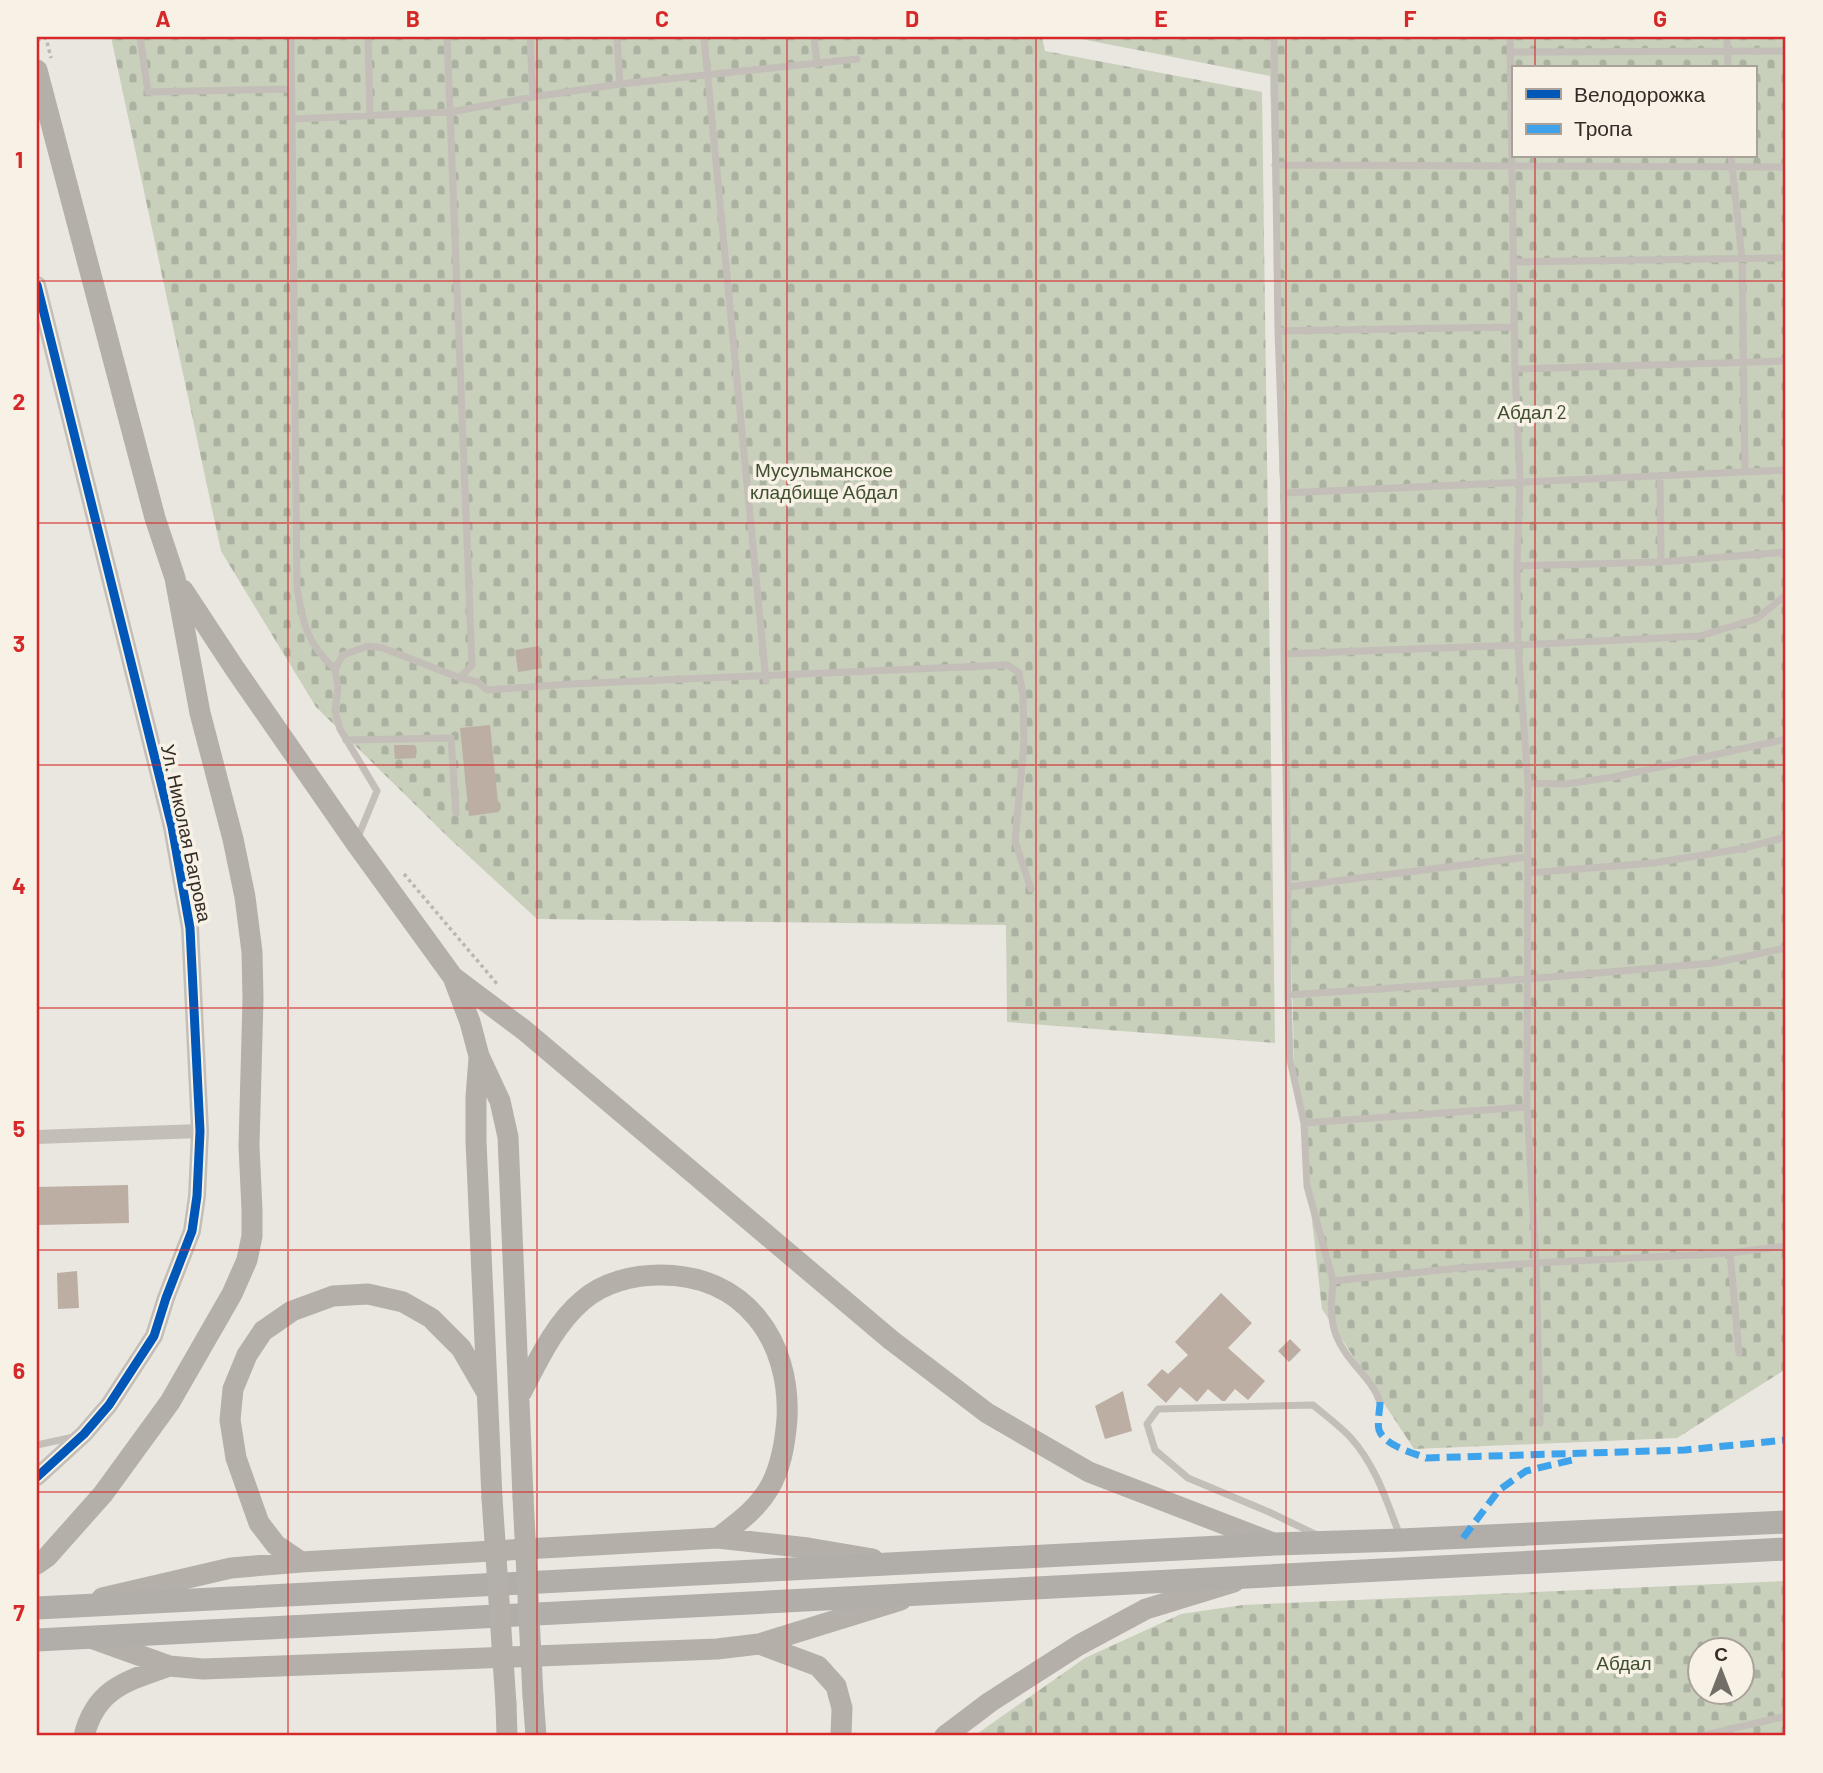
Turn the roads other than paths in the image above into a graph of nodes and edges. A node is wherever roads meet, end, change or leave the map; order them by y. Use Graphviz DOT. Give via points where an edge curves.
graph roads {
  1 [pos="140,37"];
  2 [pos="291,37"];
  3 [pos="368,37"];
  4 [pos="447,37"];
  5 [pos="530,37"];
  6 [pos="617,37"];
  7 [pos="704,37"];
  8 [pos="814,37"];
  9 [pos="1274,37"];
  10 [pos="1510,37"];
  11 [pos="1727,37"];
  12 [pos="1786,51"];
  13 [pos="1511,52"];
  14 [pos="1727,52"];
  15 [pos="857,60"];
  16 [pos="817,64"];
  17 [pos="1728,66"];
  18 [pos="45,67"];
  19 [pos="707,75"];
  20 [pos="620,84"];
  21 [pos="292,89"];
  22 [pos="533,97"];
  23 [pos="450,112"];
  24 [pos="370,116"];
  25 [pos="293,119"];
  26 [pos="1731,158"];
  27 [pos="1275,165"];
  28 [pos="1512,166"];
  29 [pos="1731,167"];
  30 [pos="1786,167"];
  31 [pos="1786,258"];
  32 [pos="1742,259"];
  33 [pos="1513,262"];
  34 [pos="37,285"];
  35 [pos="1514,327"];
  36 [pos="1279,331"];
  37 [pos="1786,360"];
  38 [pos="1743,362"];
  39 [pos="1515,369"];
  40 [pos="1786,470"];
  41 [pos="1745,472"];
  42 [pos="1660,475"];
  43 [pos="1520,481"];
  44 [pos="1284,493"];
  45 [pos="1786,552"];
  46 [pos="1661,562"];
  47 [pos="1517,566"];
  48 [pos="175,578"];
  49 [pos="1786,595"];
  50 [pos="1518,645"];
  51 [pos="1284,654"];
  52 [pos="335,669"];
  53 [pos="460,678"];
  54 [pos="766,678"];
  55 [pos="346,740"];
  56 [pos="1786,740"];
  57 [pos="1528,783"];
  58 [pos="456,813"];
  59 [pos="1786,837"];
  60 [pos="355,842"];
  61 [pos="1527,857"];
  62 [pos="1528,873"];
  63 [pos="1288,887"];
  64 [pos="1031,889"];
  65 [pos="1786,948"];
  66 [pos="453,977"];
  67 [pos="1527,979"];
  68 [pos="1288,995"];
  69 [pos="479,1056"];
  70 [pos="1527,1107"];
  71 [pos="1304,1123"];
  72 [pos="200,1131"];
  73 [pos="37,1137"];
  74 [pos="1786,1245"];
  75 [pos="1730,1253"];
  76 [pos="1536,1263"];
  77 [pos="1332,1281"];
  78 [pos="1739,1353"];
  79 [pos="487,1393"];
  80 [pos="520,1395"];
  81 [pos="1380,1402"];
  82 [pos="1540,1423"];
  83 [pos="84,1434"];
  84 [pos="37,1446"];
  85 [pos="37,1477"];
  86 [pos="1786,1522"];
  87 [pos="718,1538"];
  88 [pos="1401,1540"];
  89 [pos="1332,1542"];
  90 [pos="1276,1544"];
  91 [pos="1786,1549"];
  92 [pos="301,1562"];
  93 [pos="895,1563"];
  94 [pos="37,1564"];
  95 [pos="1253,1576"];
  96 [pos="923,1593"];
  97 [pos="69,1606"];
  98 [pos="37,1608"];
  99 [pos="89,1637"];
  100 [pos="37,1640"];
  101 [pos="759,1644"];
  102 [pos="169,1666"];
  103 [pos="1786,1716"];
  104 [pos="84,1736"];
  105 [pos="507,1736"];
  106 [pos="536,1736"];
  107 [pos="841,1736"];
  108 [pos="945,1736"];
  109 [pos="1702,1736"];
  1 -- 21 [label="lane" via="148,92"];
  2 -- 21 [label="lane"];
  3 -- 24 [label="lane"];
  4 -- 23 [label="lane"];
  5 -- 22 [label="lane"];
  6 -- 20 [label="lane"];
  7 -- 19 [label="lane"];
  8 -- 16 [label="lane"];
  9 -- 27 [label="lane"];
  10 -- 13 [label="lane"];
  11 -- 14 [label="lane"];
  12 -- 14 [label="lane"];
  13 -- 14 [label="lane"];
  13 -- 28 [label="lane"];
  14 -- 17 [label="lane"];
  15 -- 16 [label="lane"];
  16 -- 19 [label="lane"];
  18 -- 48 [label="main road" via="155,519"];
  19 -- 20 [label="lane"];
  19 -- 54 [label="lane"];
  20 -- 22 [label="lane"];
  21 -- 25 [label="lane"];
  22 -- 23 [label="lane"];
  23 -- 24 [label="lane"];
  23 -- 53 [label="lane" via="472,665"];
  24 -- 25 [label="lane"];
  25 -- 52 [label="lane" via="297,587 309,638"];
  26 -- 29 [label="lane"];
  27 -- 28 [label="lane"];
  27 -- 36 [label="lane"];
  28 -- 29 [label="lane"];
  28 -- 33 [label="lane"];
  29 -- 30 [label="lane"];
  29 -- 32 [label="lane"];
  31 -- 32 [label="lane"];
  32 -- 33 [label="lane"];
  32 -- 38 [label="lane"];
  33 -- 35 [label="lane"];
  34 -- 72 [label="street, Ул. Николая Багрова" via="177,852 190,928"];
  35 -- 36 [label="lane"];
  35 -- 39 [label="lane"];
  36 -- 44 [label="lane"];
  37 -- 38 [label="lane"];
  38 -- 39 [label="lane"];
  38 -- 41 [label="lane"];
  39 -- 43 [label="lane"];
  40 -- 41 [label="lane"];
  41 -- 42 [label="lane"];
  42 -- 43 [label="lane"];
  42 -- 46 [label="lane"];
  43 -- 44 [label="lane"];
  43 -- 47 [label="lane"];
  44 -- 51 [label="lane"];
  45 -- 46 [label="lane"];
  46 -- 47 [label="lane"];
  47 -- 50 [label="lane"];
  48 -- 60 [label="main road"];
  48 -- 94 [label="main road" via="200,713 246,897 253,999 252,1236 232,1294 170,1402 103,1494"];
  49 -- 50 [label="lane" via="1756,619 1700,636"];
  50 -- 51 [label="lane"];
  50 -- 57 [label="lane"];
  51 -- 63 [label="lane"];
  52 -- 53 [label="lane" via="343,655 368,646"];
  52 -- 55 [label="lane" via="335,711"];
  53 -- 54 [label="lane" via="478,682 487,690"];
  54 -- 64 [label="lane" via="1008,665 1019,673 1024,743 1015,841"];
  55 -- 58 [label="lane" via="451,738"];
  55 -- 60 [label="lane" via="377,790"];
  56 -- 57 [label="lane" via="1614,777 1566,784"];
  57 -- 61 [label="lane"];
  59 -- 62 [label="lane" via="1653,863"];
  60 -- 66 [label="main road"];
  61 -- 62 [label="lane"];
  61 -- 63 [label="lane"];
  62 -- 67 [label="lane"];
  63 -- 68 [label="lane"];
  65 -- 67 [label="lane" via="1714,963"];
  66 -- 69 [label="main road"];
  66 -- 90 [label="main road" via="524,1030 891,1340 987,1413 1088,1472"];
  67 -- 68 [label="lane"];
  67 -- 70 [label="lane"];
  68 -- 71 [label="lane" via="1290,1060"];
  69 -- 79 [label="main road" via="476,1141"];
  69 -- 80 [label="main road" via="500,1101 508,1137"];
  70 -- 71 [label="lane"];
  70 -- 76 [label="lane"];
  71 -- 77 [label="lane" via="1307,1186"];
  72 -- 73 [label="street"];
  72 -- 83 [label="street, Ул. Николая Багрова" via="192,1231 154,1336"];
  74 -- 75 [label="lane"];
  75 -- 76 [label="lane"];
  75 -- 78 [label="lane"];
  76 -- 77 [label="lane"];
  76 -- 82 [label="lane"];
  77 -- 81 [label="lane" via="1332,1328 1344,1353 1376,1390"];
  79 -- 92 [label="main road" via="461,1348 431,1318 403,1302 368,1294 332,1296 292,1311 263,1331 233,1389 230,1420 236,1458 259,1522 276,1545"];
  79 -- 105 [label="main road, bridge"];
  80 -- 87 [label="main road" via="561,1322 583,1299 612,1283 644,1275 678,1275 706,1280 733,1294 757,1316 775,1346 786,1396 786,1435 769,1489 752,1511"];
  80 -- 106 [label="main road, bridge"];
  83 -- 84 [label="lane"];
  83 -- 85 [label="street, Ул. Николая Багрова"];
  86 -- 88 [label="main road"];
  87 -- 92 [label="main road"];
  87 -- 93 [label="main road"];
  88 -- 89 [label="main road"];
  88 -- 89 [label="lane" via="1367,1459 1314,1405 1158,1409 1147,1424 1155,1450 1188,1478"];
  89 -- 90 [label="main road"];
  90 -- 93 [label="main road"];
  91 -- 95 [label="main road"];
  92 -- 97 [label="main road" via="231,1568"];
  93 -- 97 [label="main road"];
  95 -- 96 [label="main road"];
  95 -- 108 [label="main road" via="1146,1609 1068,1652"];
  96 -- 99 [label="main road"];
  96 -- 101 [label="main road"];
  97 -- 98 [label="main road"];
  99 -- 100 [label="main road"];
  99 -- 102 [label="main road"];
  101 -- 102 [label="main road" via="203,1669"];
  101 -- 107 [label="main road" via="818,1666 836,1686 842,1708"];
  102 -- 104 [label="main road" via="109,1693 92,1711"];
  103 -- 109 [label="lane"];
}
